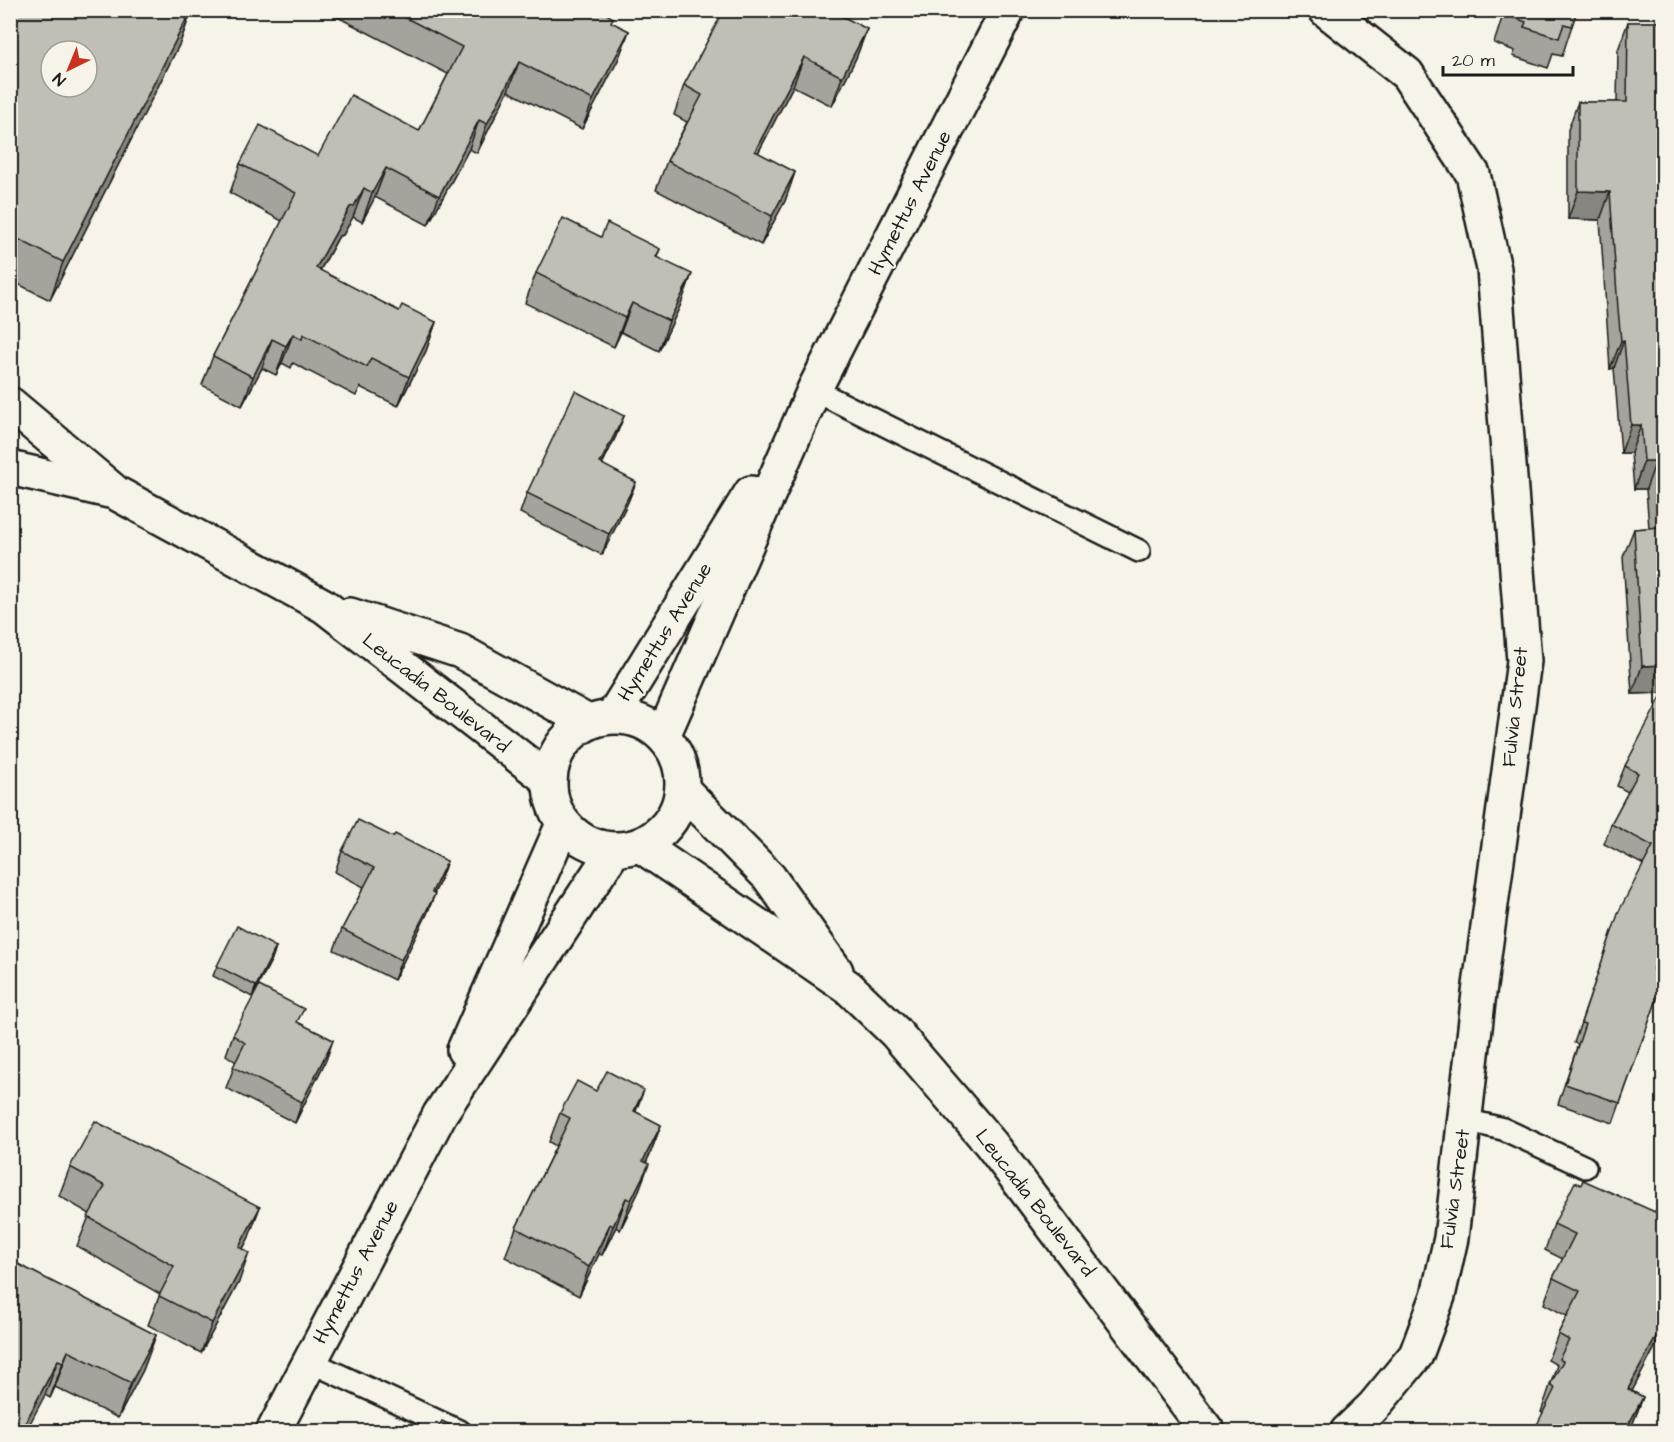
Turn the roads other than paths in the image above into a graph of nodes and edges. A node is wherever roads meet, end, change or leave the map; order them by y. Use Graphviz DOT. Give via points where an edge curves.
graph roads {
  1 [pos="1008,10"];
  2 [pos="1326,10"];
  3 [pos="813,393"];
  4 [pos="10,404"];
  5 [pos="10,468"];
  6 [pos="116,493"];
  7 [pos="1139,550"];
  8 [pos="324,606"];
  9 [pos="600,719"];
  10 [pos="663,736"];
  11 [pos="549,780"];
  12 [pos="682,789"];
  13 [pos="563,824"];
  14 [pos="627,847"];
  15 [pos="848,987"];
  16 [pos="440,1114"];
  17 [pos="1464,1120"];
  18 [pos="1586,1167"];
  19 [pos="309,1361"];
  20 [pos="273,1431"];
  21 [pos="461,1431"];
  22 [pos="1208,1431"];
  23 [pos="1347,1431"];
  1 -- 3 [label="street, Hymettus Avenue"];
  2 -- 17 [label="street, Fulvia Street" via="1407,74 1473,174 1494,269 1524,661"];
  3 -- 7 [label="lane"];
  3 -- 9 [label="street, Hymettus Avenue"];
  3 -- 10 [label="street, Hymettus Avenue"];
  4 -- 6 [label="street, Leucadia Boulevard"];
  5 -- 6 [label="street, Leucadia Boulevard"];
  6 -- 8 [label="street, Leucadia Boulevard"];
  8 -- 9 [label="street, Leucadia Boulevard" via="460,651"];
  8 -- 11 [label="street, Leucadia Boulevard"];
  9 -- 10 [label="street" via="629,717"];
  9 -- 11 [label="street" via="567,737 553,757"];
  10 -- 12 [label="street" via="678,758"];
  11 -- 13 [label="street" via="551,799"];
  12 -- 14 [label="street" via="669,824 650,840"];
  12 -- 15 [label="street, Leucadia Boulevard" via="769,877"];
  13 -- 14 [label="street" via="586,843"];
  13 -- 16 [label="street, Hymettus Avenue" via="478,1012"];
  14 -- 15 [label="street, Leucadia Boulevard"];
  14 -- 16 [label="street, Hymettus Avenue"];
  15 -- 22 [label="street, Leucadia Boulevard" via="895,1032 992,1144"];
  16 -- 19 [label="street, Hymettus Avenue"];
  17 -- 18 [label="lane" via="1503,1129"];
  17 -- 23 [label="street, Fulvia Street" via="1450,1238 1438,1296 1416,1356"];
  19 -- 20 [label="street, Hymettus Avenue"];
  19 -- 21 [label="lane"];
}
